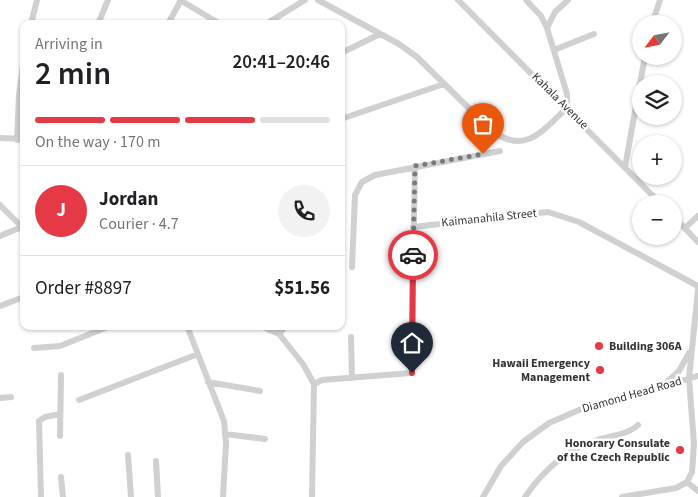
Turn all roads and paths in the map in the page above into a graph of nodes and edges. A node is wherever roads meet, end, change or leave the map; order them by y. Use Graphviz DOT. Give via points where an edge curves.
graph roads {
  1 [pos="37,0"];
  2 [pos="108,0"];
  3 [pos="181,0"];
  4 [pos="305,0"];
  5 [pos="318,0"];
  6 [pos="459,0"];
  7 [pos="526,0"];
  8 [pos="568,0"];
  9 [pos="660,0"];
  10 [pos="655,15"];
  11 [pos="32,20"];
  12 [pos="100,20"];
  13 [pos="170,20"];
  14 [pos="214,20"];
  15 [pos="272,20"];
  16 [pos="547,28"];
  17 [pos="380,34"];
  18 [pos="594,34"];
  19 [pos="554,50"];
  20 [pos="345,51"];
  21 [pos="644,65"];
  22 [pos="444,84"];
  23 [pos="20,88"];
  24 [pos="567,108"];
  25 [pos="345,117"];
  26 [pos="20,118"];
  27 [pos="0,138"];
  28 [pos="20,140"];
  29 [pos="500,151"];
  30 [pos="415,166"];
  31 [pos="625,167"];
  32 [pos="652,195"];
  33 [pos="0,205"];
  34 [pos="698,216"];
  35 [pos="20,223"];
  36 [pos="682,225"];
  37 [pos="20,227"];
  38 [pos="413,227"];
  39 [pos="685,228"];
  40 [pos="0,236"];
  41 [pos="698,242"];
  42 [pos="352,267"];
  43 [pos="698,288"];
  44 [pos="20,298"];
  45 [pos="0,306"];
  46 [pos="100,330"];
  47 [pos="189,330"];
  48 [pos="270,330"];
  49 [pos="282,330"];
  50 [pos="279,334"];
  51 [pos="351,338"];
  52 [pos="34,348"];
  53 [pos="691,350"];
  54 [pos="198,354"];
  55 [pos="61,375"];
  56 [pos="698,376"];
  57 [pos="352,378"];
  58 [pos="689,378"];
  59 [pos="208,382"];
  60 [pos="314,384"];
  61 [pos="663,385"];
  62 [pos="260,391"];
  63 [pos="10,397"];
  64 [pos="0,398"];
  65 [pos="79,400"];
  66 [pos="60,414"];
  67 [pos="638,425"];
  68 [pos="696,432"];
  69 [pos="225,434"];
  70 [pos="60,436"];
  71 [pos="265,439"];
  72 [pos="128,455"];
  73 [pos="156,461"];
  74 [pos="61,477"];
  75 [pos="687,482"];
  76 [pos="698,492"];
  77 [pos="653,495"];
  78 [pos="41,497"];
  79 [pos="62,497"];
  80 [pos="131,497"];
  81 [pos="158,497"];
  82 [pos="223,497"];
  83 [pos="312,497"];
  84 [pos="483,497"];
  85 [pos="525,497"];
  86 [pos="622,497"];
  1 -- 11 [label="street"];
  2 -- 12 [label="street"];
  3 -- 13 [label="street"];
  3 -- 14 [label="street"];
  4 -- 15 [label="street"];
  5 -- 17 [label="street"];
  6 -- 24 [label="street, Kahala Avenue"];
  7 -- 16 [label="street"];
  8 -- 16 [label="street" via="555,12"];
  9 -- 10 [label="street"];
  16 -- 19 [label="street"];
  17 -- 20 [label="street"];
  17 -- 22 [label="street" via="417,57"];
  18 -- 19 [label="street"];
  19 -- 24 [label="street" via="567,94"];
  21 -- 31 [label="street"];
  22 -- 24 [label="street" via="503,140 529,140"];
  22 -- 25 [label="street"];
  23 -- 26 [label="street"];
  24 -- 31 [label="street, Kahala Avenue"];
  27 -- 28 [label="street"];
  29 -- 30 [label="street"];
  30 -- 38 [label="street"];
  30 -- 42 [label="street" via="375,174 358,188 354,202"];
  31 -- 32 [label="street, Kahala Avenue"];
  33 -- 35 [label="street"];
  34 -- 39 [label="street"];
  36 -- 39 [label="street"];
  37 -- 40 [label="street"];
  38 -- 43 [label="street, Kaimanahila Street" via="548,212 579,222"];
  38 -- 57 [label="street" via="412,373"];
  39 -- 41 [label="street"];
  43 -- 53 [label="street"];
  44 -- 45 [label="street"];
  46 -- 52 [label="street" via="60,346"];
  47 -- 54 [label="street"];
  48 -- 50 [label="street"];
  49 -- 50 [label="street"];
  50 -- 60 [label="street"];
  51 -- 57 [label="street"];
  53 -- 58 [label="street"];
  53 -- 61 [label="street" via="679,371"];
  54 -- 59 [label="street"];
  54 -- 65 [label="street"];
  55 -- 66 [label="street"];
  56 -- 58 [label="street, Diamond Head Road"];
  57 -- 60 [label="street" via="322,380"];
  58 -- 61 [label="street, Diamond Head Road"];
  58 -- 68 [label="street"];
  59 -- 62 [label="street"];
  59 -- 69 [label="street" via="224,421"];
  60 -- 83 [label="street"];
  61 -- 84 [label="street, Diamond Head Road" via="586,407 549,423 523,442 501,466"];
  63 -- 64 [label="street"];
  66 -- 70 [label="street"];
  66 -- 78 [label="street" via="39,421"];
  67 -- 85 [label="street" via="564,456 536,481"];
  68 -- 75 [label="street" via="693,468"];
  69 -- 71 [label="street"];
  69 -- 82 [label="street"];
  72 -- 80 [label="street"];
  73 -- 81 [label="street"];
  74 -- 79 [label="street"];
  75 -- 76 [label="street"];
  75 -- 77 [label="street"];
  77 -- 86 [label="street"];
}
